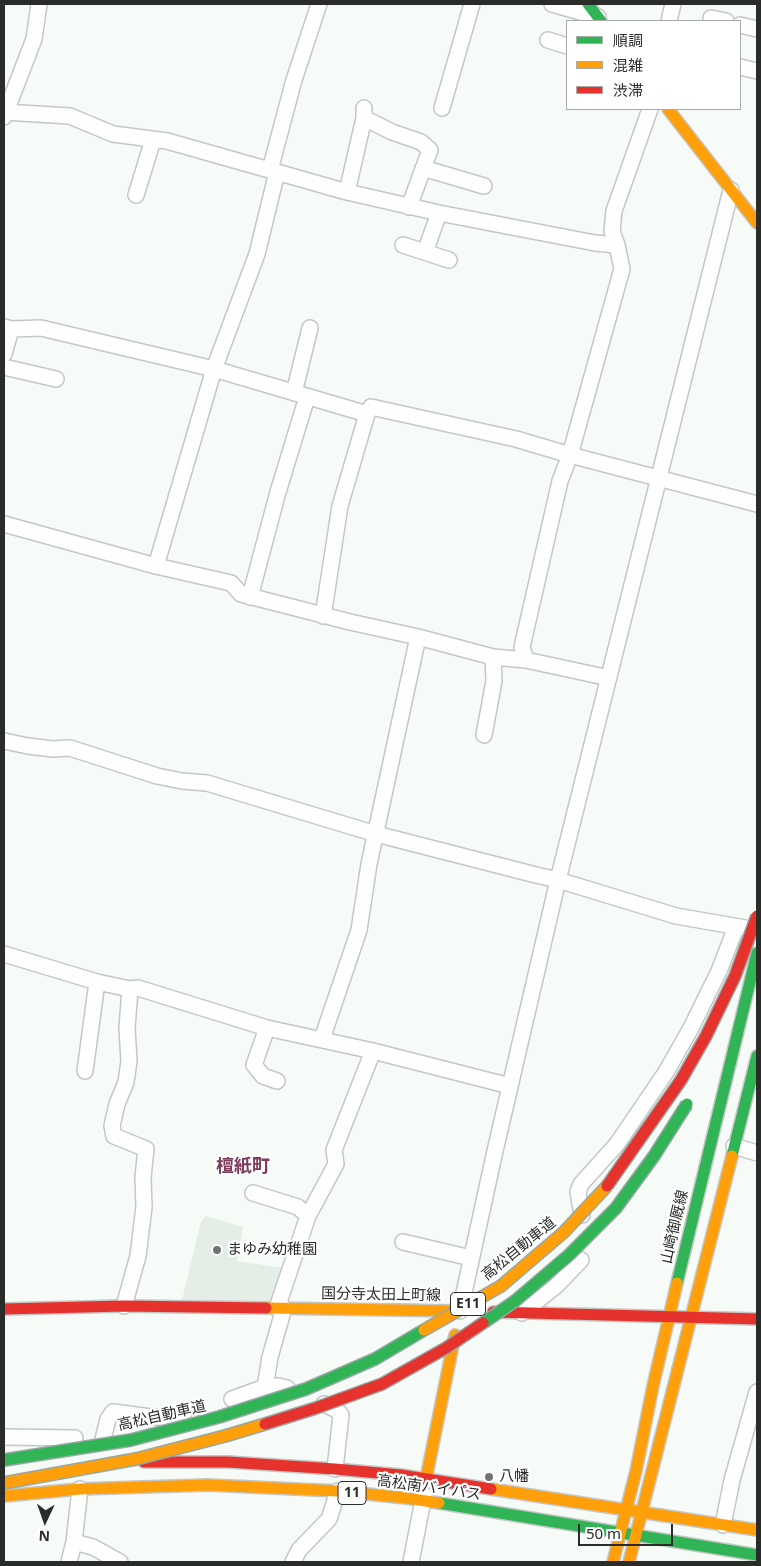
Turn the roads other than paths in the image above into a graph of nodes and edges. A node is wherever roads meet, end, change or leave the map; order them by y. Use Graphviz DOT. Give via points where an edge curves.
graph roads {
  1 [pos="39,4"];
  2 [pos="319,4"];
  3 [pos="472,4"];
  4 [pos="552,4"];
  5 [pos="588,4"];
  6 [pos="673,4"];
  7 [pos="599,19"];
  8 [pos="669,20"];
  9 [pos="741,24"];
  10 [pos="757,29"];
  11 [pos="548,40"];
  12 [pos="566,46"];
  13 [pos="741,67"];
  14 [pos="757,71"];
  15 [pos="442,108"];
  16 [pos="650,110"];
  17 [pos="669,110"];
  18 [pos="4,114"];
  19 [pos="153,140"];
  20 [pos="423,168"];
  21 [pos="273,171"];
  22 [pos="484,186"];
  23 [pos="731,190"];
  24 [pos="347,192"];
  25 [pos="136,195"];
  26 [pos="409,207"];
  27 [pos="439,213"];
  28 [pos="757,223"];
  29 [pos="402,245"];
  30 [pos="617,245"];
  31 [pos="425,252"];
  32 [pos="449,260"];
  33 [pos="8,328"];
  34 [pos="310,328"];
  35 [pos="4,354"];
  36 [pos="4,367"];
  37 [pos="214,369"];
  38 [pos="56,379"];
  39 [pos="300,395"];
  40 [pos="367,414"];
  41 [pos="570,455"];
  42 [pos="659,478"];
  43 [pos="757,504"];
  44 [pos="4,524"];
  45 [pos="156,566"];
  46 [pos="250,597"];
  47 [pos="323,616"];
  48 [pos="418,637"];
  49 [pos="493,657"];
  50 [pos="526,660"];
  51 [pos="609,678"];
  52 [pos="484,735"];
  53 [pos="4,740"];
  54 [pos="376,834"];
  55 [pos="558,880"];
  56 [pos="757,916"];
  57 [pos="736,927"];
  58 [pos="757,930"];
  59 [pos="757,953"];
  60 [pos="4,954"];
  61 [pos="757,962"];
  62 [pos="97,982"];
  63 [pos="130,989"];
  64 [pos="266,1028"];
  65 [pos="725,1036"];
  66 [pos="322,1039"];
  67 [pos="373,1051"];
  68 [pos="757,1056"];
  69 [pos="85,1071"];
  70 [pos="277,1080"];
  71 [pos="510,1086"];
  72 [pos="694,1092"];
  73 [pos="734,1146"];
  74 [pos="757,1153"];
  75 [pos="253,1193"];
  76 [pos="308,1216"];
  77 [pos="403,1242"];
  78 [pos="470,1258"];
  79 [pos="124,1306"];
  80 [pos="280,1308"];
  81 [pos="4,1309"];
  82 [pos="460,1311"];
  83 [pos="522,1313"];
  84 [pos="670,1317"];
  85 [pos="690,1317"];
  86 [pos="757,1319"];
  87 [pos="265,1387"];
  88 [pos="757,1392"];
  89 [pos="4,1437"];
  90 [pos="103,1438"];
  91 [pos="4,1460"];
  92 [pos="228,1462"];
  93 [pos="4,1469"];
  94 [pos="335,1469"];
  95 [pos="426,1479"];
  96 [pos="4,1483"];
  97 [pos="80,1489"];
  98 [pos="338,1492"];
  99 [pos="4,1496"];
  100 [pos="423,1501"];
  101 [pos="12,1507"];
  102 [pos="626,1510"];
  103 [pos="641,1512"];
  104 [pos="723,1525"];
  105 [pos="757,1530"];
  106 [pos="621,1532"];
  107 [pos="635,1535"];
  108 [pos="74,1542"];
  109 [pos="757,1555"];
  110 [pos="69,1562"];
  111 [pos="120,1562"];
  112 [pos="293,1562"];
  113 [pos="412,1562"];
  114 [pos="613,1562"];
  115 [pos="629,1562"];
  1 -- 18 [label="street" via="34,39"];
  2 -- 21 [label="street" via="294,80"];
  3 -- 15 [label="street"];
  4 -- 7 [label="street"];
  5 -- 7 [label="main road"];
  6 -- 8 [label="street"];
  9 -- 10 [label="street"];
  11 -- 12 [label="street"];
  13 -- 14 [label="street"];
  16 -- 30 [label="street" via="614,212 612,232"];
  17 -- 23 [label="main road"];
  18 -- 19 [label="street" via="70,116 113,134"];
  19 -- 21 [label="street"];
  19 -- 25 [label="street"];
  20 -- 22 [label="street"];
  20 -- 24 [label="street" via="430,150 421,142 392,132 364,113"];
  20 -- 26 [label="street"];
  21 -- 24 [label="street"];
  21 -- 37 [label="street" via="257,254"];
  23 -- 28 [label="main road"];
  23 -- 42 [label="street"];
  24 -- 26 [label="street"];
  26 -- 27 [label="street"];
  27 -- 30 [label="street"];
  27 -- 31 [label="street"];
  29 -- 31 [label="street"];
  30 -- 41 [label="street" via="622,269"];
  31 -- 32 [label="street"];
  33 -- 35 [label="street"];
  33 -- 37 [label="street" via="41,328"];
  34 -- 39 [label="street"];
  36 -- 38 [label="street"];
  37 -- 39 [label="street"];
  37 -- 45 [label="street"];
  39 -- 40 [label="street"];
  39 -- 46 [label="street"];
  40 -- 41 [label="street" via="371,407 516,439"];
  40 -- 47 [label="street" via="340,506"];
  41 -- 42 [label="street"];
  41 -- 50 [label="street" via="560,481 522,647"];
  42 -- 43 [label="street"];
  42 -- 51 [label="street"];
  44 -- 45 [label="street"];
  45 -- 46 [label="street" via="231,584 241,594"];
  46 -- 47 [label="street"];
  47 -- 48 [label="street"];
  48 -- 49 [label="street"];
  48 -- 54 [label="street"];
  49 -- 50 [label="street"];
  49 -- 52 [label="street" via="494,681"];
  50 -- 51 [label="street"];
  51 -- 55 [label="street"];
  53 -- 54 [label="street" via="28,746 70,748 157,776 207,783"];
  54 -- 55 [label="street"];
  54 -- 66 [label="street" via="359,930"];
  55 -- 57 [label="street" via="676,916"];
  55 -- 71 [label="street"];
  56 -- 91 [label="main road, 高松自動車道 / E11, bridge" via="735,976 706,1036 682,1080 642,1138 604,1189 564,1232 501,1286 375,1359 306,1389 219,1417 131,1440"];
  57 -- 58 [label="street"];
  57 -- 83 [label="street" via="719,971 666,1072 616,1144 581,1184 578,1192 588,1247 585,1256 556,1286"];
  59 -- 84 [label="main road, 山崎御厩線"];
  60 -- 62 [label="street"];
  61 -- 65 [label="main road"];
  62 -- 63 [label="street"];
  62 -- 69 [label="street"];
  63 -- 64 [label="street" via="138,988"];
  63 -- 79 [label="street" via="129,1060 126,1082 112,1126 114,1136 146,1149 138,1256"];
  64 -- 66 [label="street"];
  64 -- 70 [label="street" via="254,1065 263,1076"];
  66 -- 67 [label="street"];
  67 -- 71 [label="street"];
  67 -- 76 [label="street" via="334,1150 336,1164"];
  68 -- 73 [label="main road"];
  71 -- 78 [label="street"];
  72 -- 96 [label="main road, E11, bridge" via="654,1156 616,1208 569,1255 515,1301 438,1352 382,1384 234,1434 136,1459"];
  73 -- 74 [label="street"];
  73 -- 85 [label="main road"];
  75 -- 76 [label="street" via="298,1208"];
  76 -- 80 [label="street"];
  77 -- 78 [label="street"];
  78 -- 82 [label="street"];
  79 -- 80 [label="main road, 国分寺太田上町線"];
  79 -- 81 [label="main road, 国分寺太田上町線"];
  80 -- 82 [label="main road, 国分寺太田上町線"];
  80 -- 87 [label="street"];
  82 -- 83 [label="main road, 国分寺太田上町線"];
  82 -- 95 [label="main road"];
  83 -- 84 [label="main road, 国分寺太田上町線"];
  84 -- 85 [label="main road, 国分寺太田上町線"];
  84 -- 102 [label="main road, 山崎御厩線"];
  85 -- 86 [label="main road, 国分寺太田上町線"];
  85 -- 103 [label="main road"];
  87 -- 90 [label="street" via="170,1417 113,1412 108,1418"];
  87 -- 94 [label="street" via="288,1388 337,1410 341,1422"];
  88 -- 104 [label="street"];
  89 -- 90 [label="street"];
  90 -- 92 [label="street" via="190,1450"];
  92 -- 93 [label="main road, 高松南バイパス / 11" via="86,1462"];
  92 -- 94 [label="main road, 高松南バイパス / 11"];
  94 -- 95 [label="main road, 高松南バイパス / 11"];
  95 -- 100 [label="street"];
  95 -- 102 [label="main road, 高松南バイパス / 11"];
  97 -- 98 [label="main road, 高松南バイパス / 11" via="208,1485"];
  97 -- 99 [label="main road, 高松南バイパス / 11"];
  97 -- 101 [label="main road"];
  97 -- 108 [label="street"];
  98 -- 100 [label="main road, 高松南バイパス / 11"];
  98 -- 112 [label="street" via="329,1519 299,1550"];
  100 -- 106 [label="main road, 高松南バイパス / 11"];
  100 -- 113 [label="street"];
  102 -- 103 [label="main road, 高松南バイパス / 11"];
  102 -- 106 [label="main road, 山崎御厩線"];
  103 -- 104 [label="main road, 高松南バイパス / 11"];
  103 -- 107 [label="main road"];
  104 -- 105 [label="main road, 高松南バイパス / 11"];
  106 -- 107 [label="main road, 高松南バイパス / 11"];
  106 -- 114 [label="main road, 山崎御厩線"];
  107 -- 109 [label="main road, 高松南バイパス / 11"];
  107 -- 115 [label="main road"];
  108 -- 110 [label="street"];
  108 -- 111 [label="street" via="93,1547"];
}
